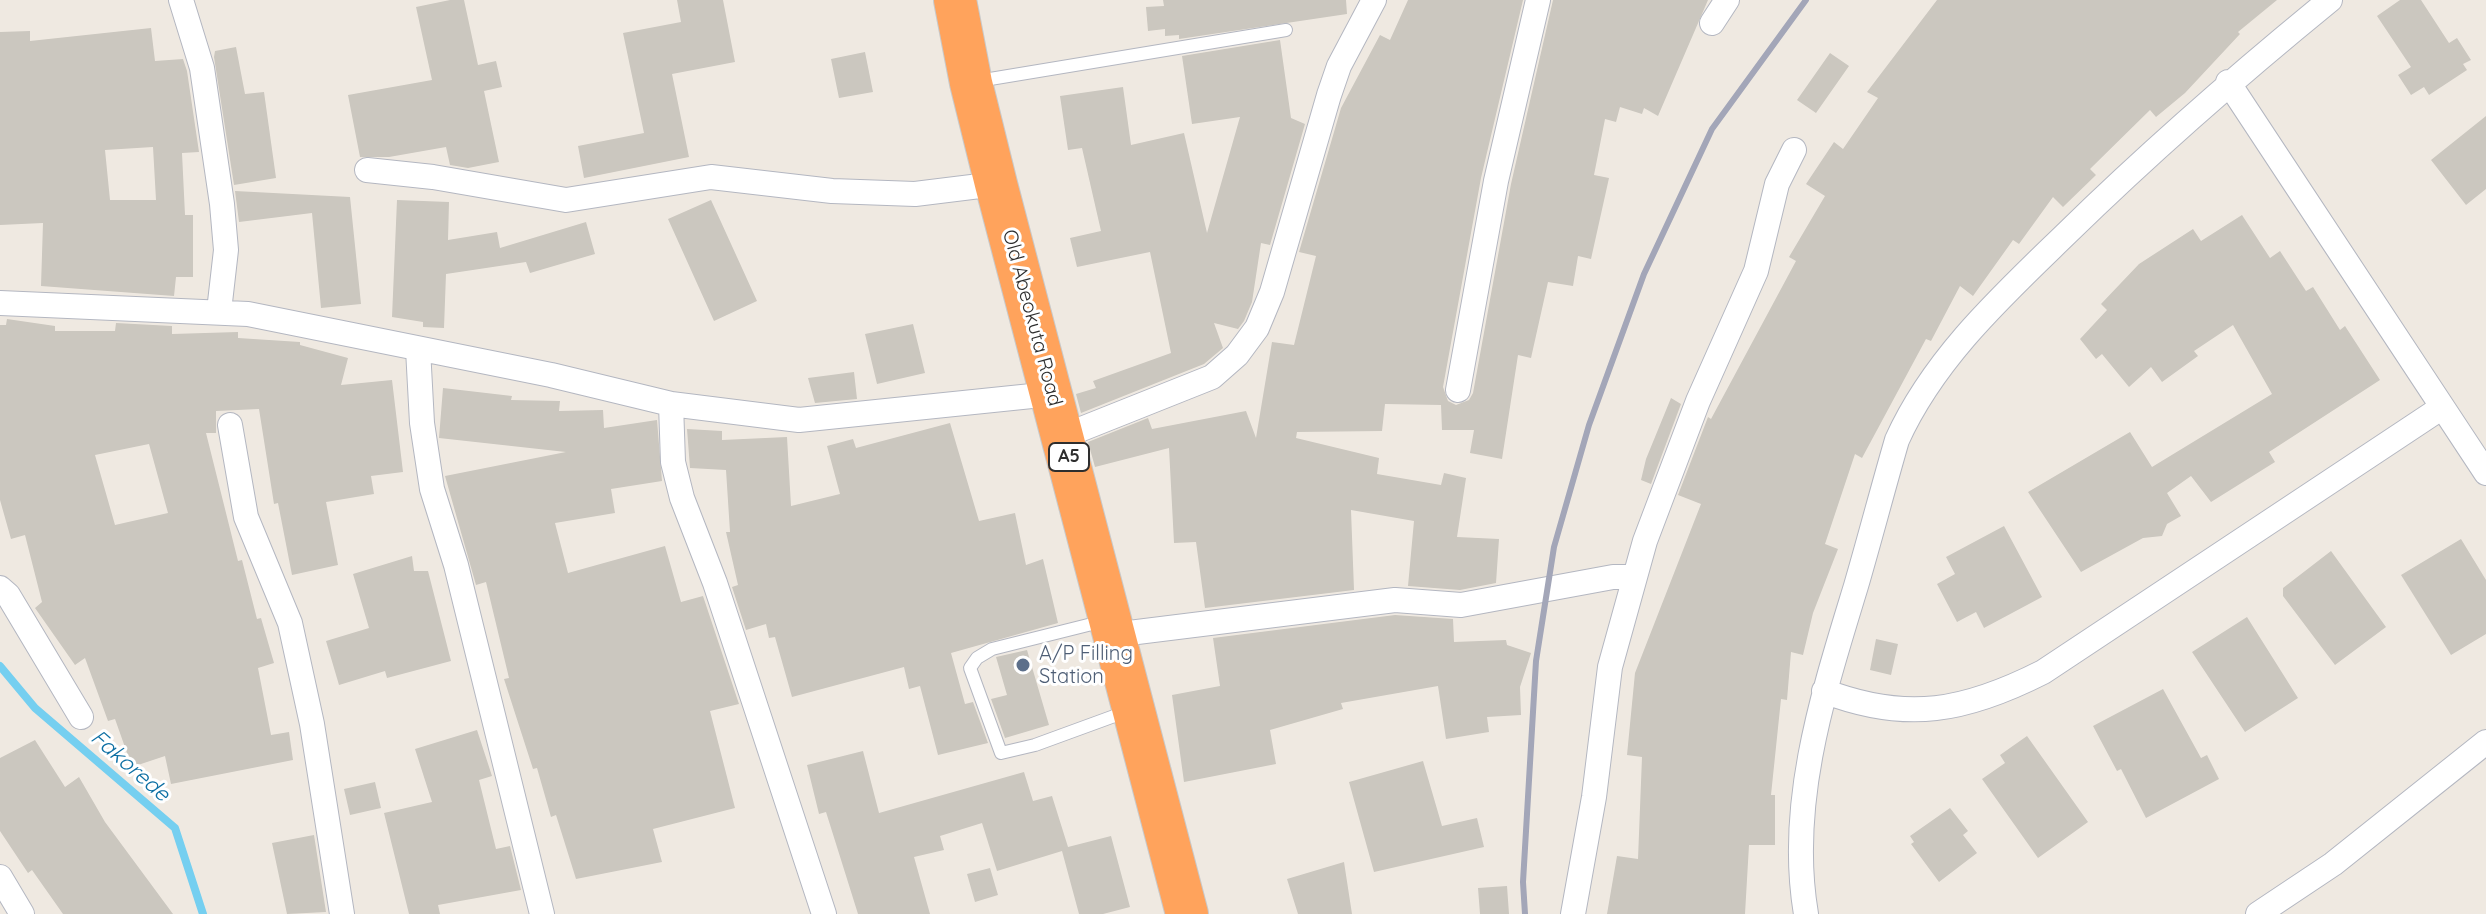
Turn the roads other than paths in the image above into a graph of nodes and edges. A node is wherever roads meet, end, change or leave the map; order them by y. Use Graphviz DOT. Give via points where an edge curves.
graph roads {
  1 [pos="181,0"];
  2 [pos="955,0"];
  3 [pos="1374,0"];
  4 [pos="1538,0"];
  5 [pos="1727,0"];
  6 [pos="2330,0"];
  7 [pos="1712,23"];
  8 [pos="1286,30"];
  9 [pos="2228,82"];
  10 [pos="971,83"];
  11 [pos="1794,150"];
  12 [pos="367,170"];
  13 [pos="996,184"];
  14 [pos="0,303"];
  15 [pos="219,311"];
  16 [pos="418,349"];
  17 [pos="1458,390"];
  18 [pos="1051,394"];
  19 [pos="671,404"];
  20 [pos="2441,408"];
  21 [pos="230,425"];
  22 [pos="1064,436"];
  23 [pos="2486,473"];
  24 [pos="1635,577"];
  25 [pos="0,588"];
  26 [pos="1112,627"];
  27 [pos="1824,691"];
  28 [pos="1134,709"];
  29 [pos="81,717"];
  30 [pos="2486,742"];
  31 [pos="0,877"];
  32 [pos="22,914"];
  33 [pos="342,914"];
  34 [pos="542,914"];
  35 [pos="824,914"];
  36 [pos="1187,914"];
  37 [pos="1573,914"];
  38 [pos="1806,914"];
  39 [pos="2258,914"];
  1 -- 15 [label="street" via="202,68 222,204 226,250"];
  2 -- 10 [label="highway, Old Abeokuta Road / A5"];
  3 -- 22 [label="street" via="1334,80 1257,328 1212,377"];
  4 -- 17 [label="street" via="1496,181"];
  5 -- 7 [label="street"];
  6 -- 9 [label="street"];
  8 -- 10 [label="lane"];
  9 -- 20 [label="street"];
  9 -- 27 [label="street" via="2025,273 1957,345 1913,405 1897,440"];
  10 -- 13 [label="highway, Old Abeokuta Road / A5"];
  11 -- 24 [label="street" via="1777,184 1756,271 1698,401"];
  12 -- 13 [label="street" via="566,200 711,177 915,194"];
  13 -- 18 [label="highway, Old Abeokuta Road / A5"];
  14 -- 15 [label="street"];
  15 -- 16 [label="street"];
  16 -- 19 [label="street"];
  16 -- 34 [label="street" via="432,489 456,565"];
  18 -- 19 [label="street" via="811,420"];
  18 -- 22 [label="highway, Old Abeokuta Road / A5"];
  19 -- 35 [label="street" via="673,462 682,498"];
  20 -- 23 [label="street"];
  20 -- 27 [label="street" via="2043,672 1998,695 1895,711"];
  21 -- 33 [label="street" via="246,517 290,623"];
  22 -- 26 [label="highway, Old Abeokuta Road / A5"];
  24 -- 26 [label="street" via="1461,605 1395,600"];
  24 -- 37 [label="street" via="1610,667"];
  25 -- 29 [label="street"];
  26 -- 28 [label="highway, Old Abeokuta Road / A5"];
  26 -- 28 [label="lane" via="992,649 970,668 1001,753"];
  27 -- 38 [label="street" via="1804,806"];
  28 -- 36 [label="highway, Old Abeokuta Road / A5"];
  30 -- 39 [label="street" via="2333,864"];
  31 -- 32 [label="street"];
}
